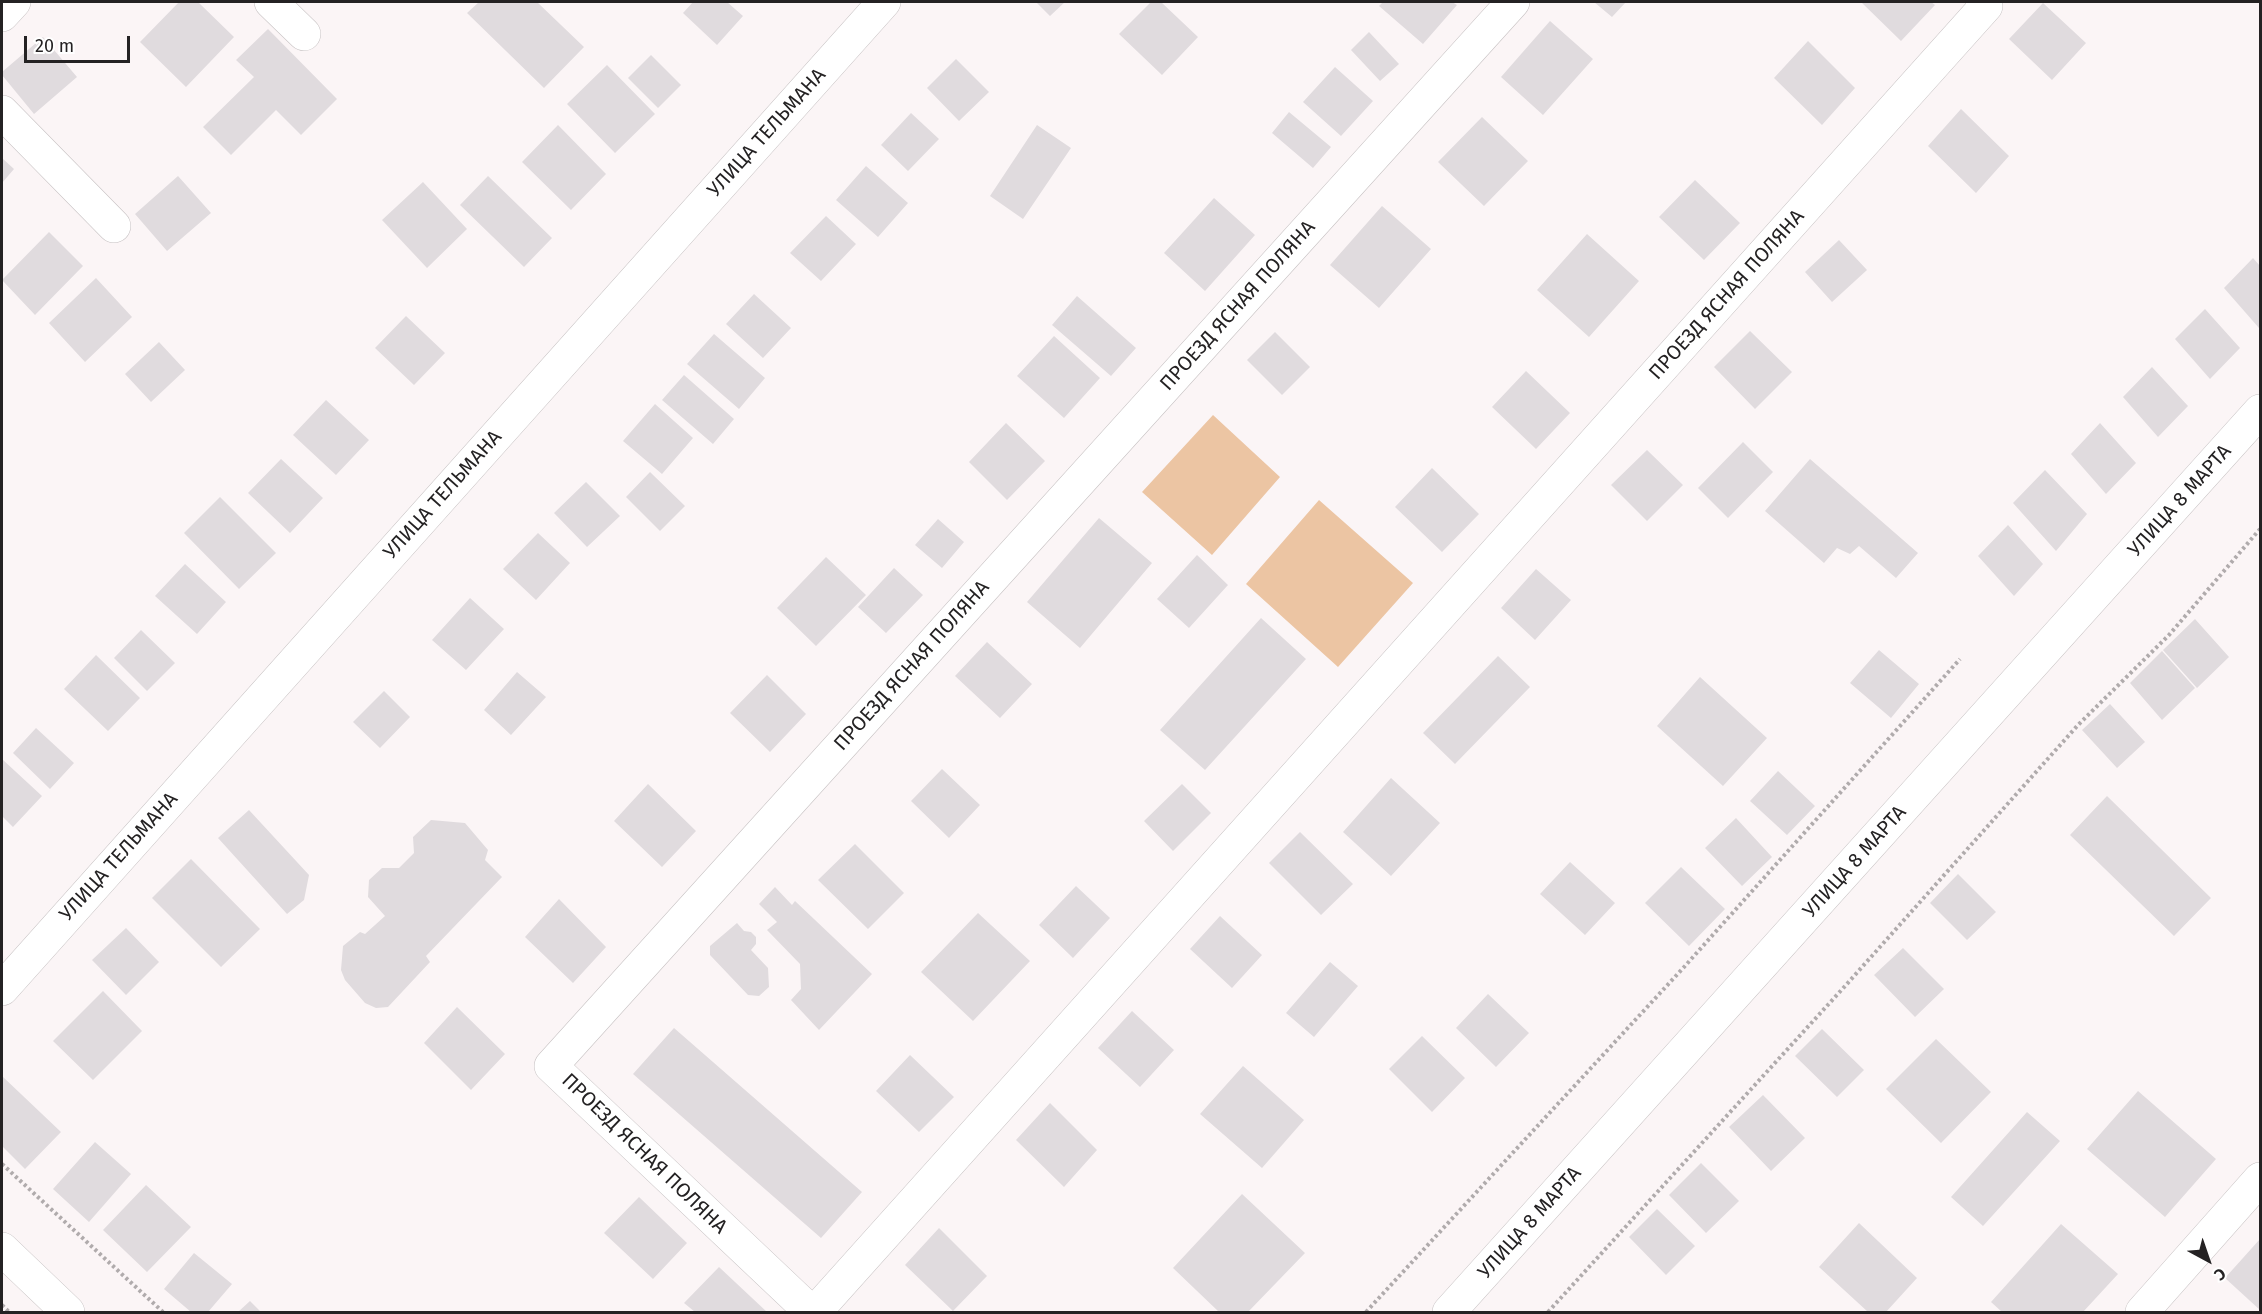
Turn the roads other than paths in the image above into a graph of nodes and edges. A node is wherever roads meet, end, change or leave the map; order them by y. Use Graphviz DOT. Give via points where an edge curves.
graph roads {
  1 [pos="14,2"];
  2 [pos="271,2"];
  3 [pos="884,2"];
  4 [pos="1513,2"];
  5 [pos="1982,2"];
  6 [pos="2,15"];
  7 [pos="304,34"];
  8 [pos="2,112"];
  9 [pos="114,226"];
  10 [pos="2260,411"];
  11 [pos="2,988"];
  12 [pos="2260,1179"];
  13 [pos="2,1249"];
  14 [pos="68,1312"];
  15 [pos="813,1312"];
  16 [pos="1449,1312"];
  17 [pos="2142,1312"];
  1 -- 6 [label="street"];
  2 -- 7 [label="street"];
  3 -- 11 [label="street, УЛИЦА ТЕЛЬМАНА"];
  4 -- 15 [label="street, ПРОЕЗД ЯСНАЯ ПОЛЯНА" via="551,1066"];
  5 -- 15 [label="street, ПРОЕЗД ЯСНАЯ ПОЛЯНА" via="1986,6"];
  8 -- 9 [label="street"];
  10 -- 16 [label="street, УЛИЦА 8 МАРТА"];
  12 -- 17 [label="street"];
  13 -- 14 [label="street"];
}
